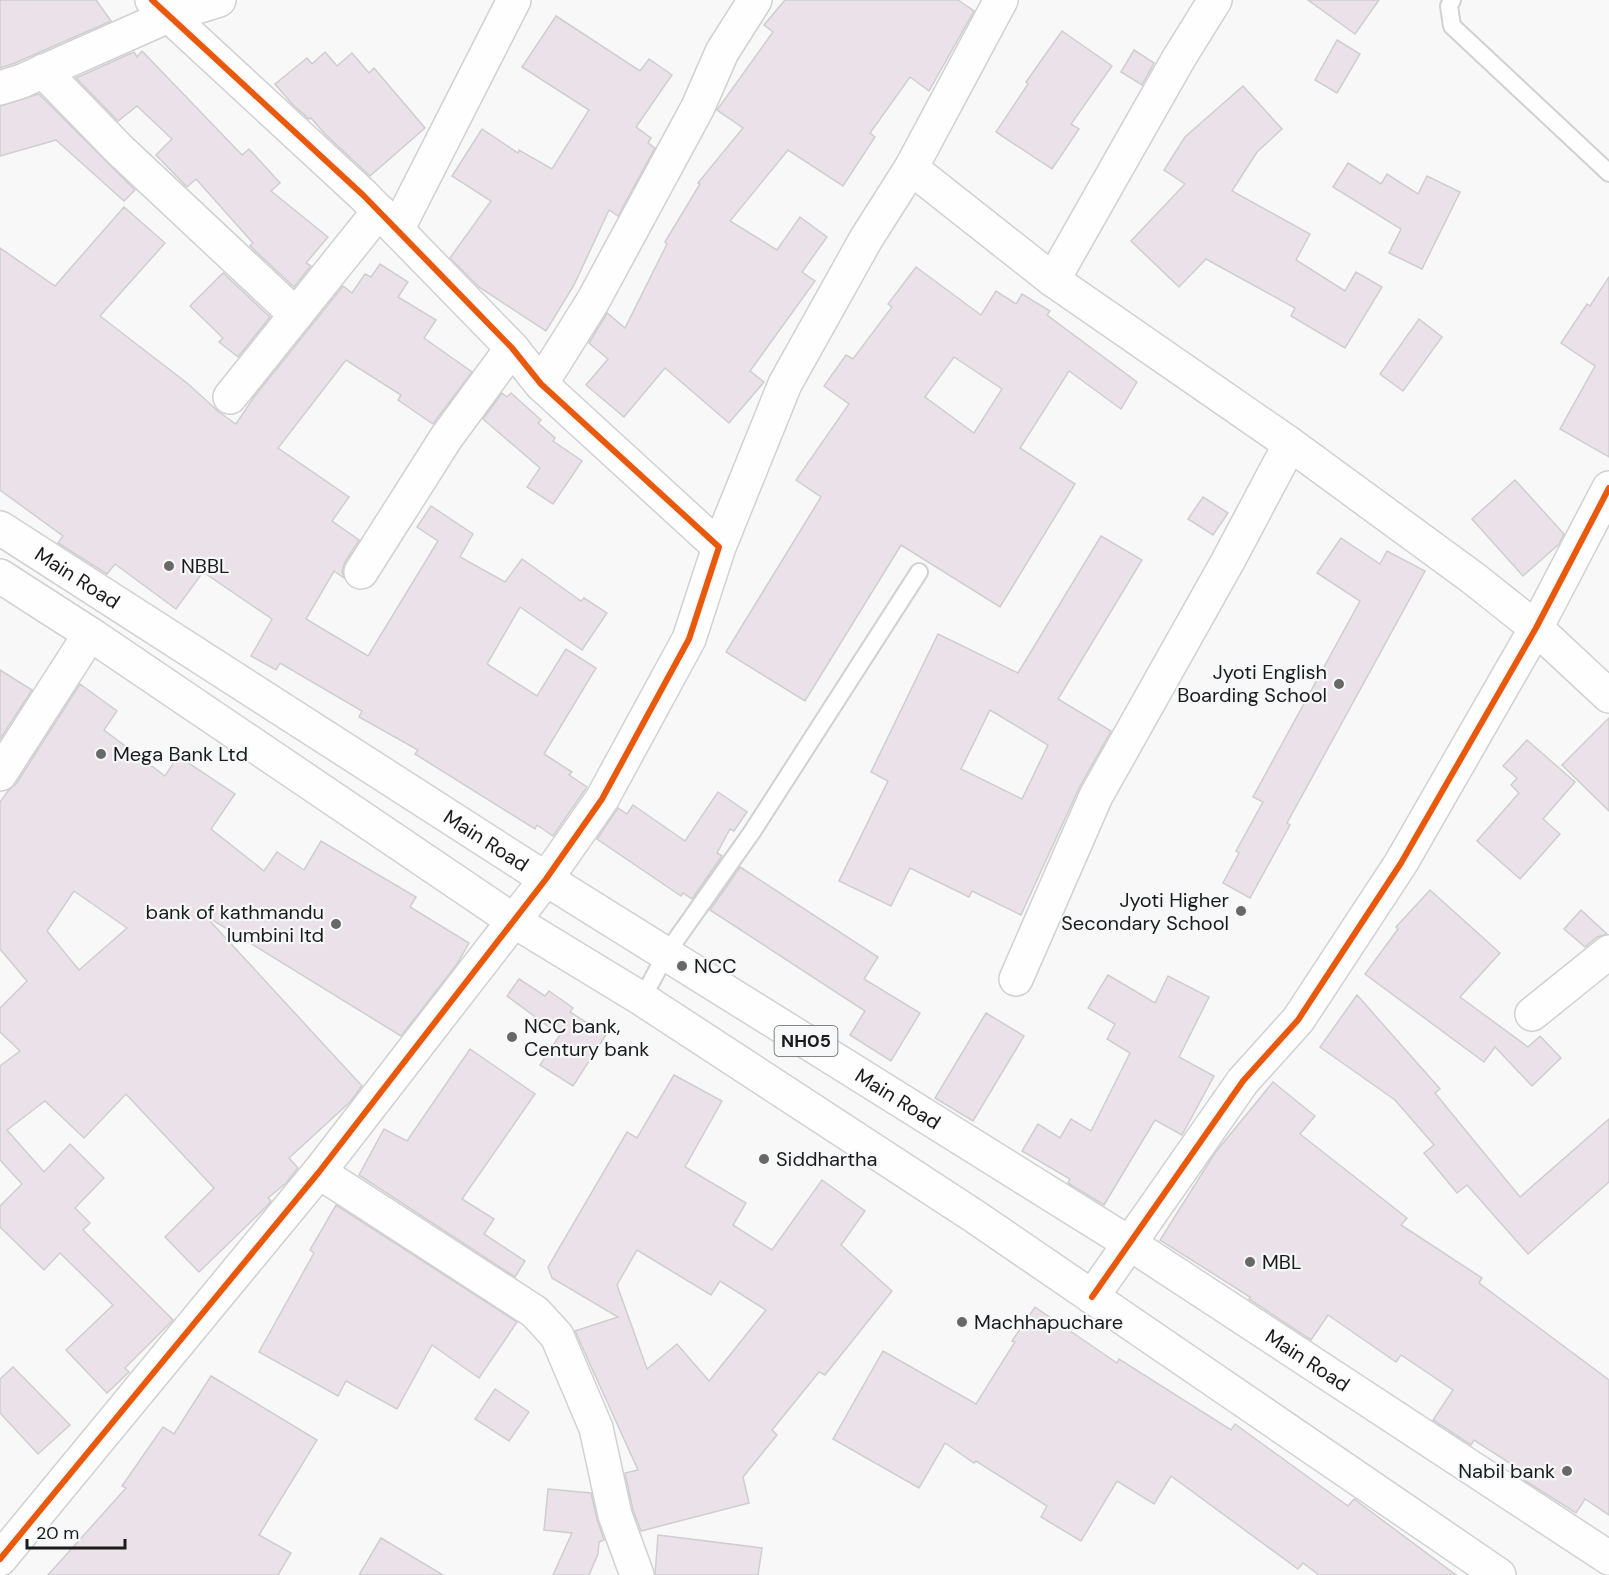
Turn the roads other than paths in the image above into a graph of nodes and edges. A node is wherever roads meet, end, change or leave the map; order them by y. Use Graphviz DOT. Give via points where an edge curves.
graph roads {
  1 [pos="219,0"];
  2 [pos="514,0"];
  3 [pos="754,0"];
  4 [pos="1001,0"];
  5 [pos="1215,0"];
  6 [pos="1452,0"];
  7 [pos="160,8"];
  8 [pos="43,71"];
  9 [pos="0,88"];
  10 [pos="911,168"];
  11 [pos="1609,173"];
  12 [pos="388,221"];
  13 [pos="1053,280"];
  14 [pos="296,315"];
  15 [pos="512,348"];
  16 [pos="542,384"];
  17 [pos="230,398"];
  18 [pos="1290,444"];
  19 [pos="1609,488"];
  20 [pos="0,528"];
  21 [pos="719,547"];
  22 [pos="361,572"];
  23 [pos="919,572"];
  24 [pos="0,576"];
  25 [pos="1536,628"];
  26 [pos="90,634"];
  27 [pos="1609,696"];
  28 [pos="0,774"];
  29 [pos="546,879"];
  30 [pos="514,921"];
  31 [pos="1609,952"];
  32 [pos="666,954"];
  33 [pos="1016,979"];
  34 [pos="642,999"];
  35 [pos="1532,1014"];
  36 [pos="318,1172"];
  37 [pos="1129,1243"];
  38 [pos="1092,1297"];
  39 [pos="1609,1558"];
  40 [pos="0,1559"];
  41 [pos="637,1575"];
  42 [pos="1499,1575"];
  1 -- 7 [label="street"];
  2 -- 12 [label="street"];
  3 -- 16 [label="street" via="722,52 698,107 593,301"];
  4 -- 10 [label="street"];
  5 -- 13 [label="street"];
  6 -- 11 [label="lane" via="1452,26"];
  7 -- 8 [label="street"];
  7 -- 12 [label="street"];
  8 -- 9 [label="street"];
  8 -- 14 [label="street" via="120,150"];
  10 -- 13 [label="street"];
  10 -- 21 [label="street" via="866,239 785,384"];
  12 -- 14 [label="street"];
  12 -- 15 [label="street"];
  13 -- 18 [label="street"];
  14 -- 17 [label="street"];
  15 -- 16 [label="street"];
  15 -- 22 [label="street" via="446,438"];
  16 -- 21 [label="street"];
  18 -- 25 [label="street"];
  18 -- 33 [label="street" via="1096,796"];
  19 -- 25 [label="street"];
  20 -- 29 [label="street, Main Road / NH05"];
  21 -- 29 [label="street" via="689,639 602,799"];
  23 -- 32 [label="lane" via="752,832"];
  24 -- 26 [label="street, Main Road / NH05"];
  25 -- 27 [label="street"];
  25 -- 37 [label="street" via="1401,863 1298,1020 1243,1081"];
  26 -- 28 [label="street"];
  26 -- 30 [label="street, Main Road / NH05"];
  29 -- 30 [label="street"];
  29 -- 32 [label="street, Main Road / NH05"];
  30 -- 34 [label="street, Main Road / NH05"];
  30 -- 36 [label="street"];
  31 -- 35 [label="street"];
  32 -- 34 [label="lane"];
  32 -- 37 [label="street, Main Road / NH05"];
  34 -- 38 [label="street, Main Road / NH05"];
  36 -- 40 [label="street"];
  36 -- 41 [label="street" via="536,1312 557,1336 596,1428 615,1515"];
  37 -- 38 [label="street"];
  37 -- 39 [label="street, Main Road / NH05"];
  38 -- 42 [label="street, Main Road / NH05"];
}
